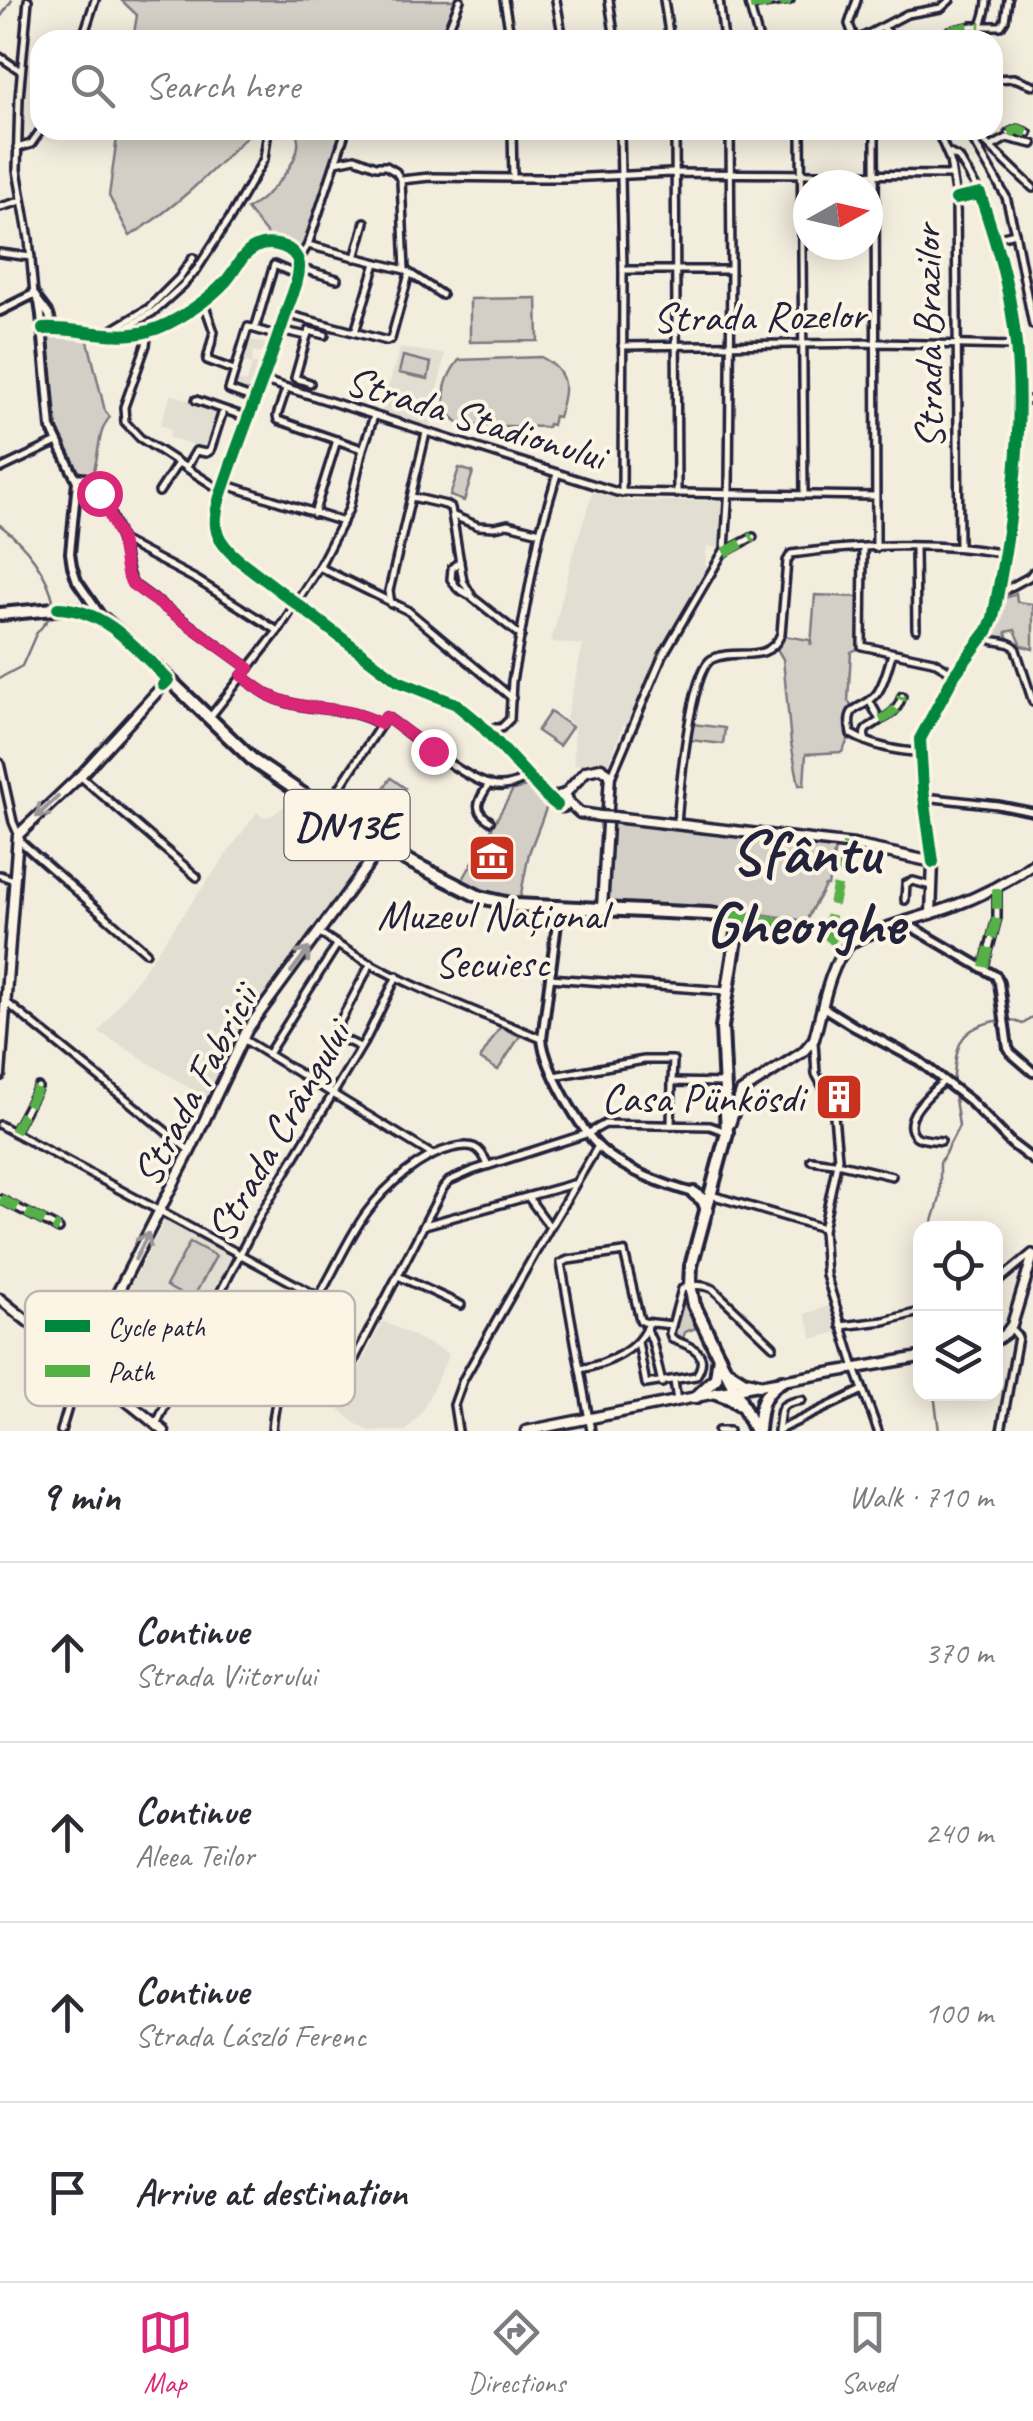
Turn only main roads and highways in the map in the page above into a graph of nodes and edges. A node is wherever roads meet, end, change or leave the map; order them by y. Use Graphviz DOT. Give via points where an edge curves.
graph roads {
  1 [pos="0,614"];
  2 [pos="168,680"];
  3 [pos="380,847"];
  4 [pos="1033,864"];
  5 [pos="602,908"];
  6 [pos="931,914"];
  7 [pos="0,1075"];
  8 [pos="724,1083"];
  9 [pos="740,1092"];
  10 [pos="726,1133"];
  11 [pos="694,1193"];
  12 [pos="707,1210"];
  13 [pos="1033,1254"];
  14 [pos="119,1291"];
  15 [pos="0,1299"];
  16 [pos="678,1302"];
  17 [pos="694,1305"];
  18 [pos="25,1319"];
  19 [pos="1003,1334"];
  20 [pos="719,1356"];
  21 [pos="913,1358"];
  22 [pos="726,1369"];
  23 [pos="782,1381"];
  24 [pos="759,1385"];
  25 [pos="736,1390"];
  26 [pos="717,1393"];
  27 [pos="696,1398"];
  28 [pos="133,1406"];
  29 [pos="746,1410"];
  30 [pos="160,1428"];
  31 [pos="526,1431"];
  32 [pos="756,1431"];
  1 -- 2 [label="main road, DN13E" via="53,608 104,620"];
  2 -- 3 [label="main road, DN13E" via="255,762"];
  2 -- 7 [label="main road, one-way" via="18,835"];
  3 -- 5 [label="main road, DN13E" via="488,900"];
  14 -- 3 [label="main road, Strada Fabricii, one-way" via="251,1024"];
  4 -- 6 [label="main road" via="997,889"];
  5 -- 6 [label="main road, bridge" via="611,776 593,769 563,799 580,813 600,816 614,817 677,824 854,845 933,862"];
  5 -- 8 [label="main road, DN13E" via="735,919 721,1040"];
  6 -- 9 [label="main road" via="850,944 833,973 814,1039"];
  8 -- 9 [label="main road"];
  8 -- 10 [label="main road, DN13E"];
  9 -- 10 [label="main road, DN13E"];
  10 -- 12 [label="main road, DN13E"];
  11 -- 12 [label="main road"];
  12 -- 17 [label="main road, DN13E" via="692,1266"];
  13 -- 19 [label="main road" via="1011,1328"];
  15 -- 18 [label="main road"];
  16 -- 17 [label="main road"];
  17 -- 20 [label="main road, DN13E"];
  20 -- 22 [label="main road, DN13E"];
  20 -- 27 [label="main road" via="716,1378"];
  21 -- 23 [label="main road"];
  22 -- 24 [label="main road"];
  22 -- 25 [label="main road, DN13E"];
  23 -- 24 [label="main road"];
  23 -- 32 [label="main road" via="763,1397"];
  24 -- 25 [label="main road"];
  25 -- 26 [label="main road"];
  25 -- 29 [label="main road, DN13E"];
  26 -- 27 [label="main road"];
  26 -- 29 [label="main road"];
  27 -- 31 [label="main road"];
  28 -- 30 [label="main road"];
  29 -- 32 [label="main road, DN13E"];
}
